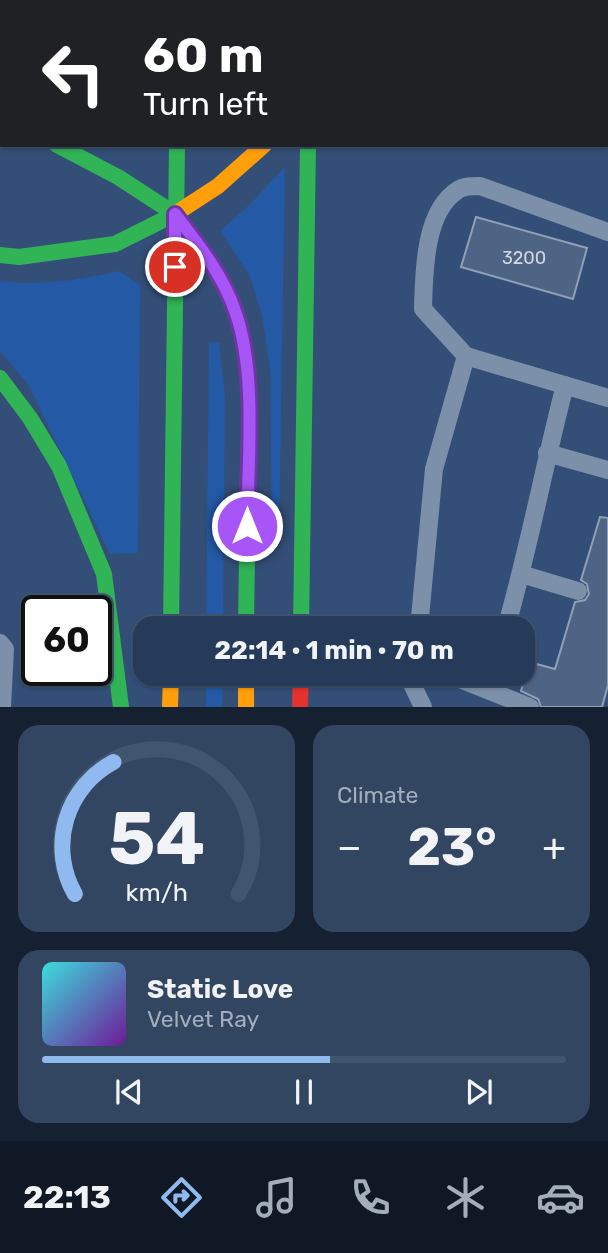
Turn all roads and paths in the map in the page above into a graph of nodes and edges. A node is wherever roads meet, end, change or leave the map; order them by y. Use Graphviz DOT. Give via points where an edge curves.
graph roads {
  1 [pos="61,147"];
  2 [pos="177,147"];
  3 [pos="262,147"];
  4 [pos="308,147"];
  5 [pos="175,214"];
  6 [pos="608,232"];
  7 [pos="0,255"];
  8 [pos="466,356"];
  9 [pos="0,378"];
  10 [pos="565,385"];
  11 [pos="608,398"];
  12 [pos="547,453"];
  13 [pos="608,470"];
  14 [pos="521,574"];
  15 [pos="578,591"];
  16 [pos="172,616"];
  17 [pos="246,616"];
  18 [pos="301,616"];
  19 [pos="420,616"];
  20 [pos="509,616"];
  21 [pos="0,643"];
  22 [pos="171,686"];
  23 [pos="246,686"];
  24 [pos="301,686"];
  25 [pos="413,686"];
  26 [pos="477,686"];
  27 [pos="2,707"];
  28 [pos="121,707"];
  29 [pos="170,707"];
  30 [pos="246,707"];
  31 [pos="300,707"];
  32 [pos="423,707"];
  33 [pos="530,707"];
  1 -- 5 [label="main road" via="106,169"];
  2 -- 5 [label="main road"];
  3 -- 5 [label="main road" via="218,186"];
  4 -- 18 [label="main road"];
  5 -- 7 [label="main road" via="115,244 19,257"];
  5 -- 16 [label="main road"];
  5 -- 17 [label="main road" via="221,283 235,310 243,343 248,394"];
  6 -- 8 [label="lane" via="480,186 459,188 439,208 424,262 423,309"];
  8 -- 10 [label="lane"];
  8 -- 19 [label="lane" via="434,469"];
  9 -- 28 [label="main road" via="59,466 104,574"];
  10 -- 11 [label="lane"];
  10 -- 12 [label="lane"];
  12 -- 13 [label="lane"];
  12 -- 14 [label="lane"];
  14 -- 15 [label="lane"];
  14 -- 20 [label="lane"];
  21 -- 27 [label="lane" via="5,649"];
  22 -- 29 [label="main road"];
  23 -- 30 [label="main road"];
  24 -- 31 [label="main road"];
  25 -- 32 [label="lane"];
  26 -- 33 [label="lane"];
}
